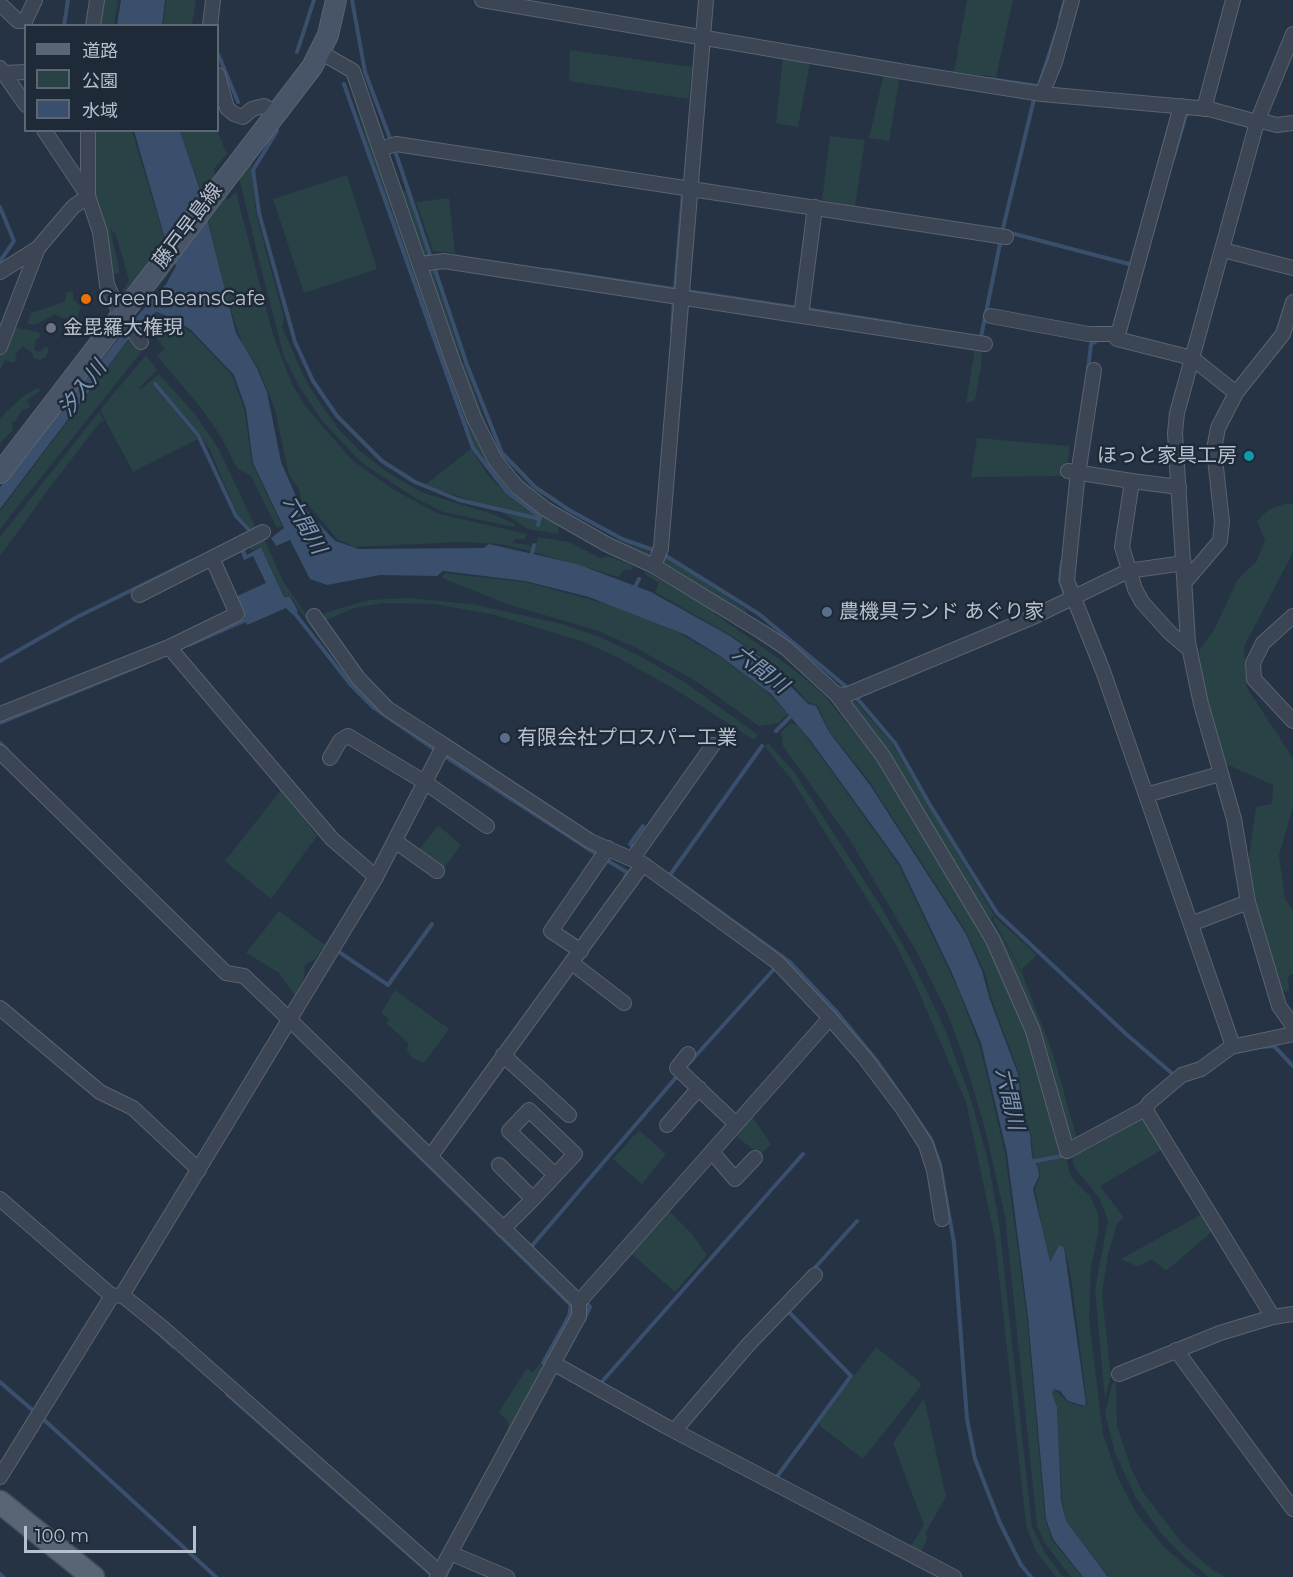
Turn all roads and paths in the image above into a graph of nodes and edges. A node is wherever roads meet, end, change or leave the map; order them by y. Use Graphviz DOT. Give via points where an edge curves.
graph roads {
  1 [pos="34,0"];
  2 [pos="97,0"];
  3 [pos="213,0"];
  4 [pos="336,0"];
  5 [pos="482,0"];
  6 [pos="706,0"];
  7 [pos="1072,0"];
  8 [pos="1233,0"];
  9 [pos="0,4"];
  10 [pos="93,24"];
  11 [pos="210,24"];
  12 [pos="701,34"];
  13 [pos="1293,34"];
  14 [pos="320,52"];
  15 [pos="2,71"];
  16 [pos="24,72"];
  17 [pos="219,79"];
  18 [pos="14,90"];
  19 [pos="1038,93"];
  20 [pos="0,94"];
  21 [pos="24,102"];
  22 [pos="1181,106"];
  23 [pos="1204,109"];
  24 [pos="276,113"];
  25 [pos="1257,121"];
  26 [pos="1293,123"];
  27 [pos="45,132"];
  28 [pos="87,132"];
  29 [pos="388,147"];
  30 [pos="688,185"];
  31 [pos="88,196"];
  32 [pos="815,207"];
  33 [pos="1002,237"];
  34 [pos="39,248"];
  35 [pos="1223,250"];
  36 [pos="429,262"];
  37 [pos="1293,268"];
  38 [pos="0,272"];
  39 [pos="679,293"];
  40 [pos="1293,302"];
  41 [pos="802,312"];
  42 [pos="123,315"];
  43 [pos="991,316"];
  44 [pos="1115,336"];
  45 [pos="141,342"];
  46 [pos="986,344"];
  47 [pos="0,347"];
  48 [pos="1192,358"];
  49 [pos="1094,370"];
  50 [pos="1236,393"];
  51 [pos="1073,472"];
  52 [pos="0,473"];
  53 [pos="1132,481"];
  54 [pos="1179,487"];
  55 [pos="264,532"];
  56 [pos="658,556"];
  57 [pos="212,558"];
  58 [pos="1185,563"];
  59 [pos="1128,571"];
  60 [pos="1185,582"];
  61 [pos="139,595"];
  62 [pos="1069,600"];
  63 [pos="314,616"];
  64 [pos="1293,616"];
  65 [pos="1190,650"];
  66 [pos="171,651"];
  67 [pos="846,693"];
  68 [pos="0,714"];
  69 [pos="1292,718"];
  70 [pos="714,745"];
  71 [pos="441,751"];
  72 [pos="0,752"];
  73 [pos="330,758"];
  74 [pos="1220,774"];
  75 [pos="426,783"];
  76 [pos="1146,795"];
  77 [pos="488,826"];
  78 [pos="395,841"];
  79 [pos="604,854"];
  80 [pos="638,861"];
  81 [pos="437,871"];
  82 [pos="376,877"];
  83 [pos="1248,902"];
  84 [pos="1191,924"];
  85 [pos="578,948"];
  86 [pos="572,963"];
  87 [pos="624,1003"];
  88 [pos="0,1008"];
  89 [pos="830,1018"];
  90 [pos="288,1025"];
  91 [pos="1293,1026"];
  92 [pos="1293,1034"];
  93 [pos="1230,1048"];
  94 [pos="688,1054"];
  95 [pos="503,1055"];
  96 [pos="699,1088"];
  97 [pos="1147,1112"];
  98 [pos="569,1115"];
  99 [pos="736,1124"];
  100 [pos="667,1125"];
  101 [pos="712,1152"];
  102 [pos="433,1153"];
  103 [pos="755,1158"];
  104 [pos="499,1165"];
  105 [pos="196,1168"];
  106 [pos="555,1175"];
  107 [pos="0,1199"];
  108 [pos="533,1199"];
  109 [pos="942,1219"];
  110 [pos="507,1225"];
  111 [pos="814,1275"];
  112 [pos="117,1295"];
  113 [pos="581,1299"];
  114 [pos="1281,1316"];
  115 [pos="1176,1350"];
  116 [pos="554,1367"];
  117 [pos="1119,1374"];
  118 [pos="675,1430"];
  119 [pos="0,1477"];
  120 [pos="0,1502"];
  121 [pos="1293,1509"];
  122 [pos="454,1555"];
  123 [pos="438,1575"];
  124 [pos="93,1577"];
  125 [pos="507,1577"];
  126 [pos="954,1577"];
  1 -- 9 [label="street" via="25,21 18,21"];
  2 -- 10 [label="street"];
  3 -- 11 [label="street"];
  4 -- 14 [label="main road, 藤戸早島線"];
  5 -- 12 [label="street"];
  6 -- 12 [label="street"];
  7 -- 19 [label="street" via="1055,62"];
  8 -- 23 [label="street"];
  12 -- 19 [label="street"];
  12 -- 30 [label="street"];
  13 -- 25 [label="street"];
  14 -- 24 [label="main road, 藤戸早島線"];
  14 -- 29 [label="street" via="353,71"];
  15 -- 16 [label="street"];
  15 -- 18 [label="street"];
  17 -- 24 [label="street" via="227,108 234,114 243,117 264,106"];
  18 -- 20 [label="street"];
  18 -- 21 [label="street"];
  19 -- 22 [label="street"];
  22 -- 23 [label="street"];
  22 -- 44 [label="street"];
  23 -- 25 [label="street"];
  24 -- 42 [label="main road, 藤戸早島線"];
  25 -- 26 [label="street"];
  25 -- 35 [label="street"];
  27 -- 31 [label="street"];
  28 -- 31 [label="street"];
  29 -- 30 [label="street"];
  29 -- 36 [label="street"];
  30 -- 32 [label="street"];
  30 -- 39 [label="street"];
  31 -- 34 [label="street" via="73,207"];
  31 -- 42 [label="street" via="100,232 107,285"];
  32 -- 33 [label="street"];
  32 -- 41 [label="street"];
  34 -- 38 [label="street"];
  34 -- 47 [label="street"];
  35 -- 37 [label="street"];
  35 -- 48 [label="street"];
  36 -- 39 [label="street"];
  36 -- 56 [label="street" via="474,418 495,460 516,486 545,509 608,544"];
  39 -- 41 [label="street"];
  39 -- 56 [label="street"];
  40 -- 50 [label="street" via="1283,334"];
  41 -- 46 [label="street"];
  42 -- 45 [label="street"];
  42 -- 52 [label="main road, 藤戸早島線"];
  43 -- 44 [label="street"];
  44 -- 48 [label="street"];
  48 -- 50 [label="street"];
  48 -- 54 [label="street" via="1177,413"];
  49 -- 51 [label="street"];
  50 -- 60 [label="street" via="1214,439 1222,522 1220,541"];
  51 -- 53 [label="street"];
  51 -- 62 [label="street" via="1066,572"];
  53 -- 54 [label="street"];
  53 -- 59 [label="street" via="1122,541"];
  54 -- 58 [label="street"];
  55 -- 57 [label="street"];
  56 -- 67 [label="street"];
  57 -- 61 [label="street"];
  57 -- 66 [label="street" via="237,614"];
  58 -- 59 [label="street"];
  58 -- 60 [label="street"];
  59 -- 62 [label="street"];
  59 -- 65 [label="street" via="1142,602"];
  60 -- 65 [label="street"];
  62 -- 67 [label="street"];
  62 -- 76 [label="street"];
  63 -- 71 [label="street" via="358,678 388,709"];
  64 -- 69 [label="street" via="1263,643 1253,663 1254,679"];
  65 -- 74 [label="street"];
  66 -- 68 [label="street"];
  66 -- 82 [label="street" via="332,839"];
  67 -- 97 [label="street" via="993,940 1033,1031 1067,1151"];
  70 -- 80 [label="street"];
  71 -- 75 [label="street"];
  71 -- 79 [label="street" via="590,841"];
  72 -- 90 [label="street" via="226,973 244,976"];
  73 -- 75 [label="street" via="340,741 348,736"];
  74 -- 76 [label="street"];
  74 -- 83 [label="street" via="1234,819"];
  75 -- 77 [label="street"];
  75 -- 78 [label="street"];
  76 -- 84 [label="street"];
  78 -- 81 [label="street"];
  78 -- 82 [label="street"];
  79 -- 80 [label="street"];
  79 -- 85 [label="street" via="551,931"];
  80 -- 85 [label="street"];
  80 -- 89 [label="street" via="777,962"];
  82 -- 90 [label="street"];
  83 -- 84 [label="street"];
  83 -- 91 [label="street" via="1279,1006"];
  84 -- 93 [label="street"];
  85 -- 86 [label="street"];
  86 -- 87 [label="street"];
  86 -- 95 [label="street"];
  88 -- 105 [label="street" via="100,1092 133,1108"];
  89 -- 99 [label="street"];
  89 -- 109 [label="street" via="871,1066 926,1145"];
  90 -- 102 [label="street"];
  90 -- 105 [label="street"];
  92 -- 93 [label="street"];
  93 -- 97 [label="street" via="1201,1069 1182,1076 1150,1102"];
  94 -- 96 [label="street" via="677,1068"];
  95 -- 98 [label="street"];
  95 -- 102 [label="street"];
  96 -- 99 [label="street"];
  96 -- 100 [label="street"];
  97 -- 114 [label="street"];
  99 -- 101 [label="street"];
  101 -- 103 [label="street" via="735,1179"];
  101 -- 113 [label="street"];
  102 -- 110 [label="street"];
  104 -- 108 [label="street"];
  105 -- 112 [label="street"];
  106 -- 106 [label="street" via="575,1154 529,1110 509,1131"];
  106 -- 108 [label="street"];
  107 -- 112 [label="street"];
  108 -- 110 [label="street"];
  110 -- 113 [label="street"];
  111 -- 118 [label="street"];
  112 -- 119 [label="street"];
  112 -- 123 [label="street"];
  113 -- 116 [label="street" via="579,1316"];
  114 -- 115 [label="street"];
  115 -- 117 [label="street"];
  115 -- 121 [label="street"];
  116 -- 118 [label="street"];
  116 -- 122 [label="street"];
  118 -- 126 [label="street"];
  120 -- 124 [label="main road"];
  122 -- 123 [label="street"];
  122 -- 125 [label="street"];
}
